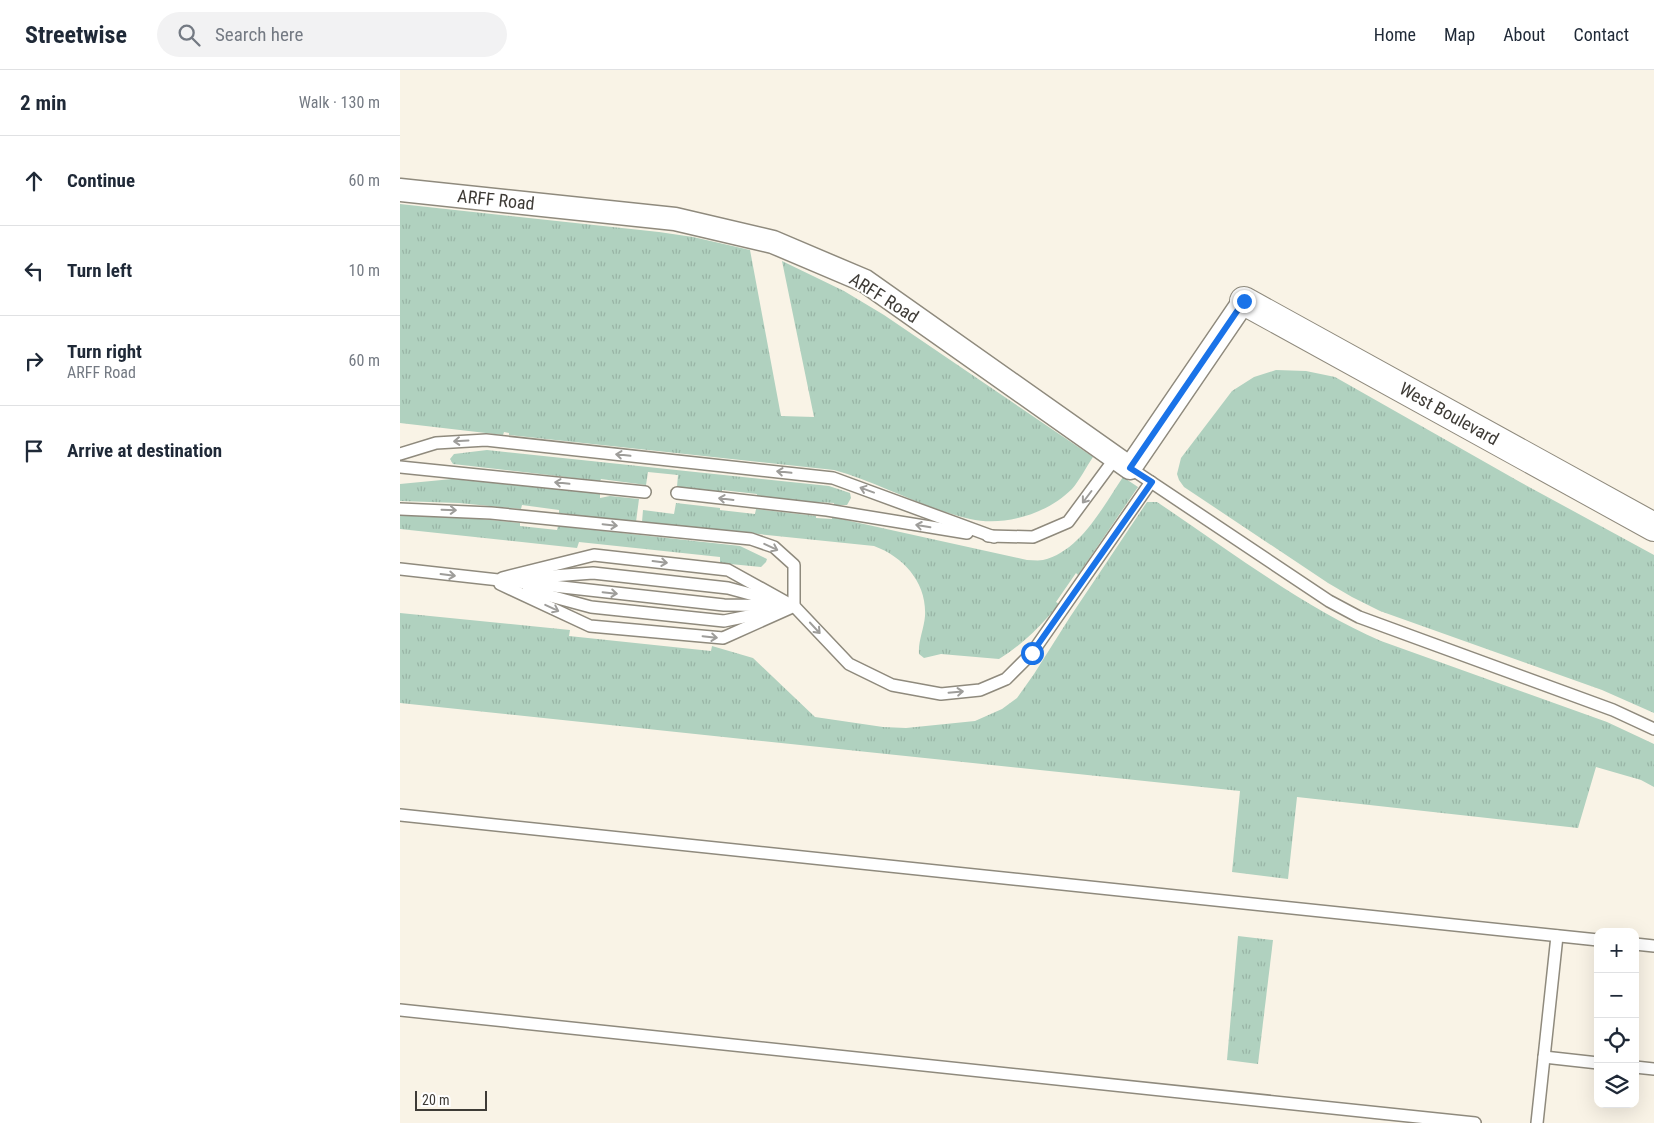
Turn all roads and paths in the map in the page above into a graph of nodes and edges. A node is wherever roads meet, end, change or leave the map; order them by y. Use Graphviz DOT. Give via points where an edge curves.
graph roads {
  1 [pos="400,190"];
  2 [pos="1244,301"];
  3 [pos="400,454"];
  4 [pos="1123,463"];
  5 [pos="400,467"];
  6 [pos="1152,482"];
  7 [pos="645,492"];
  8 [pos="677,493"];
  9 [pos="400,509"];
  10 [pos="1654,527"];
  11 [pos="994,537"];
  12 [pos="400,569"];
  13 [pos="492,580"];
  14 [pos="794,606"];
  15 [pos="1654,730"];
  16 [pos="400,815"];
  17 [pos="1557,936"];
  18 [pos="1594,940"];
  19 [pos="1639,944"];
  20 [pos="1654,946"];
  21 [pos="400,1010"];
  22 [pos="1544,1057"];
  23 [pos="1594,1062"];
  24 [pos="1639,1066"];
  25 [pos="1654,1068"];
  26 [pos="1475,1123"];
  27 [pos="1537,1123"];
  1 -- 4 [label="street, ARFF Road" via="675,219 772,242 865,281"];
  2 -- 4 [label="street"];
  2 -- 10 [label="street, West Boulevard"];
  11 -- 3 [label="lane, one-way" via="833,478 486,440 436,443"];
  4 -- 6 [label="lane"];
  4 -- 11 [label="lane, one-way" via="1068,522 1034,537"];
  7 -- 5 [label="lane, one-way"];
  14 -- 6 [label="lane, one-way" via="849,664 892,685 941,694 980,690 1006,679 1032,653"];
  6 -- 15 [label="lane" via="1329,602 1359,617 1613,710"];
  11 -- 8 [label="lane, one-way" via="827,510"];
  9 -- 14 [label="lane, one-way" via="492,513 750,539 774,547 794,565"];
  12 -- 13 [label="lane, one-way"];
  13 -- 14 [label="lane, one-way" via="724,605"];
  13 -- 14 [label="lane" via="593,573 728,588"];
  13 -- 14 [label="lane" via="591,607 724,621"];
  13 -- 14 [label="lane, one-way" via="594,555 728,570"];
  13 -- 14 [label="lane, one-way" via="590,626 723,638"];
  16 -- 17 [label="lane"];
  17 -- 18 [label="lane"];
  17 -- 22 [label="lane"];
  19 -- 20 [label="lane"];
  21 -- 26 [label="lane"];
  22 -- 23 [label="lane"];
  22 -- 27 [label="lane"];
  24 -- 25 [label="lane"];
}
